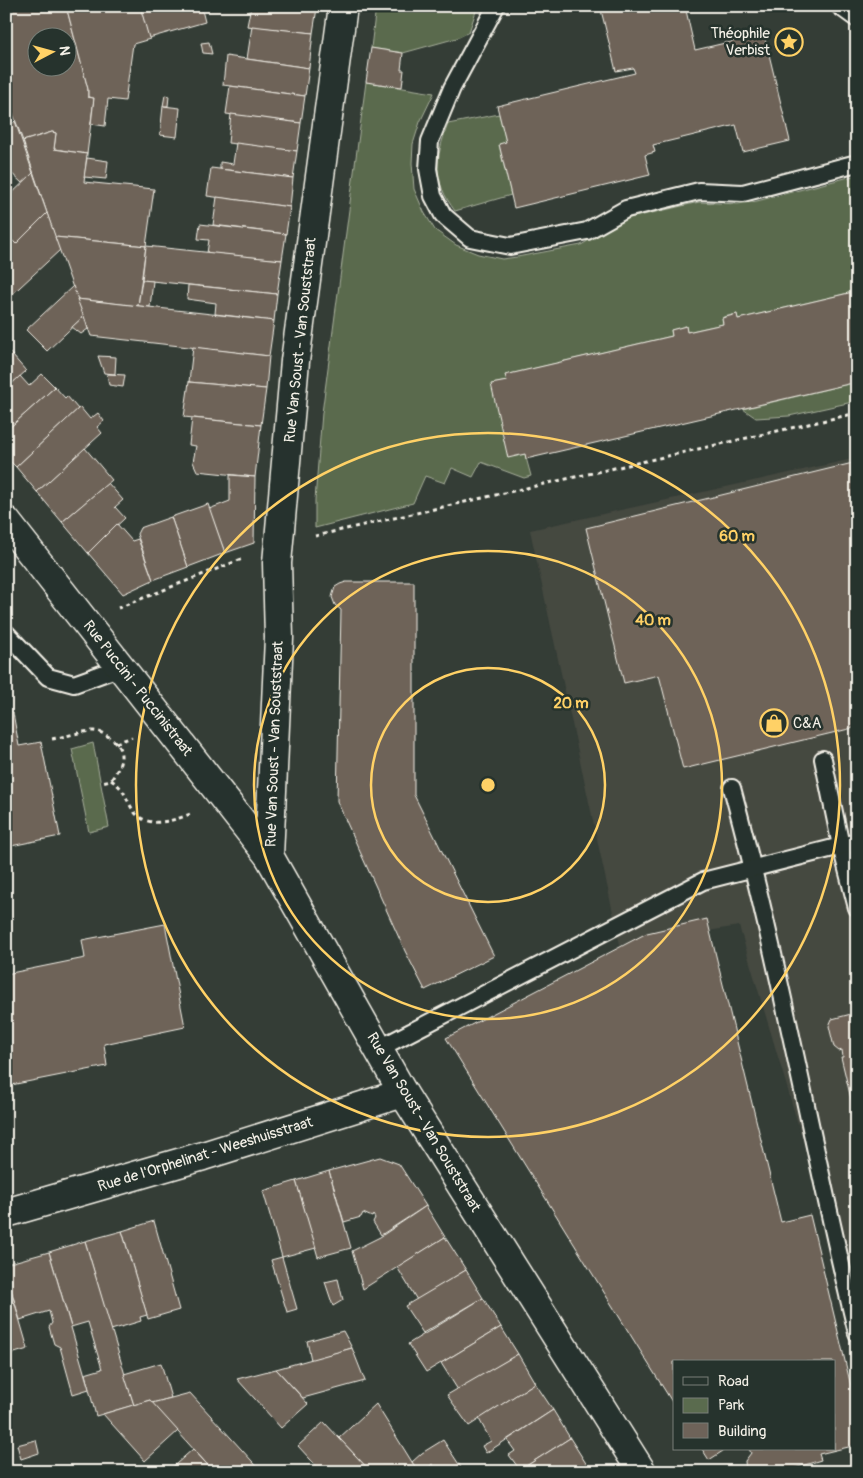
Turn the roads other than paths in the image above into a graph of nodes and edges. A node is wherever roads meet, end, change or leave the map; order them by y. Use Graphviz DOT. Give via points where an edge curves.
graph roads {
  1 [pos="343,6"];
  2 [pos="496,6"];
  3 [pos="839,6"];
  4 [pos="857,19"];
  5 [pos="857,163"];
  6 [pos="6,521"];
  7 [pos="6,633"];
  8 [pos="121,668"];
  9 [pos="823,759"];
  10 [pos="732,788"];
  11 [pos="849,844"];
  12 [pos="270,856"];
  13 [pos="754,868"];
  14 [pos="857,908"];
  15 [pos="378,1049"];
  16 [pos="403,1093"];
  17 [pos="6,1214"];
  18 [pos="857,1333"];
  19 [pos="642,1472"];
  1 -- 12 [label="street, Rue Van Soust - Van Souststraat" via="296,361 277,563 279,638"];
  2 -- 5 [label="lane" via="452,88 430,141 428,169 433,196 443,215 470,238 510,246 567,235 587,231 626,209 699,191 743,192"];
  3 -- 4 [label="lane"];
  6 -- 8 [label="street, Rue Puccini - Puccinistraat"];
  7 -- 8 [label="lane" via="48,677 74,684"];
  8 -- 12 [label="street, Rue Puccini - Puccinistraat"];
  9 -- 11 [label="lane"];
  10 -- 13 [label="lane"];
  11 -- 13 [label="lane"];
  11 -- 14 [label="lane"];
  12 -- 15 [label="street, Rue Van Soust - Van Souststraat"];
  13 -- 15 [label="lane" via="703,881"];
  13 -- 18 [label="lane"];
  15 -- 16 [label="street, Rue Van Soust - Van Souststraat"];
  16 -- 17 [label="street, Rue de l'Orphelinat - Weeshuisstraat"];
  16 -- 19 [label="street, Rue Van Soust - Van Souststraat"];
}
